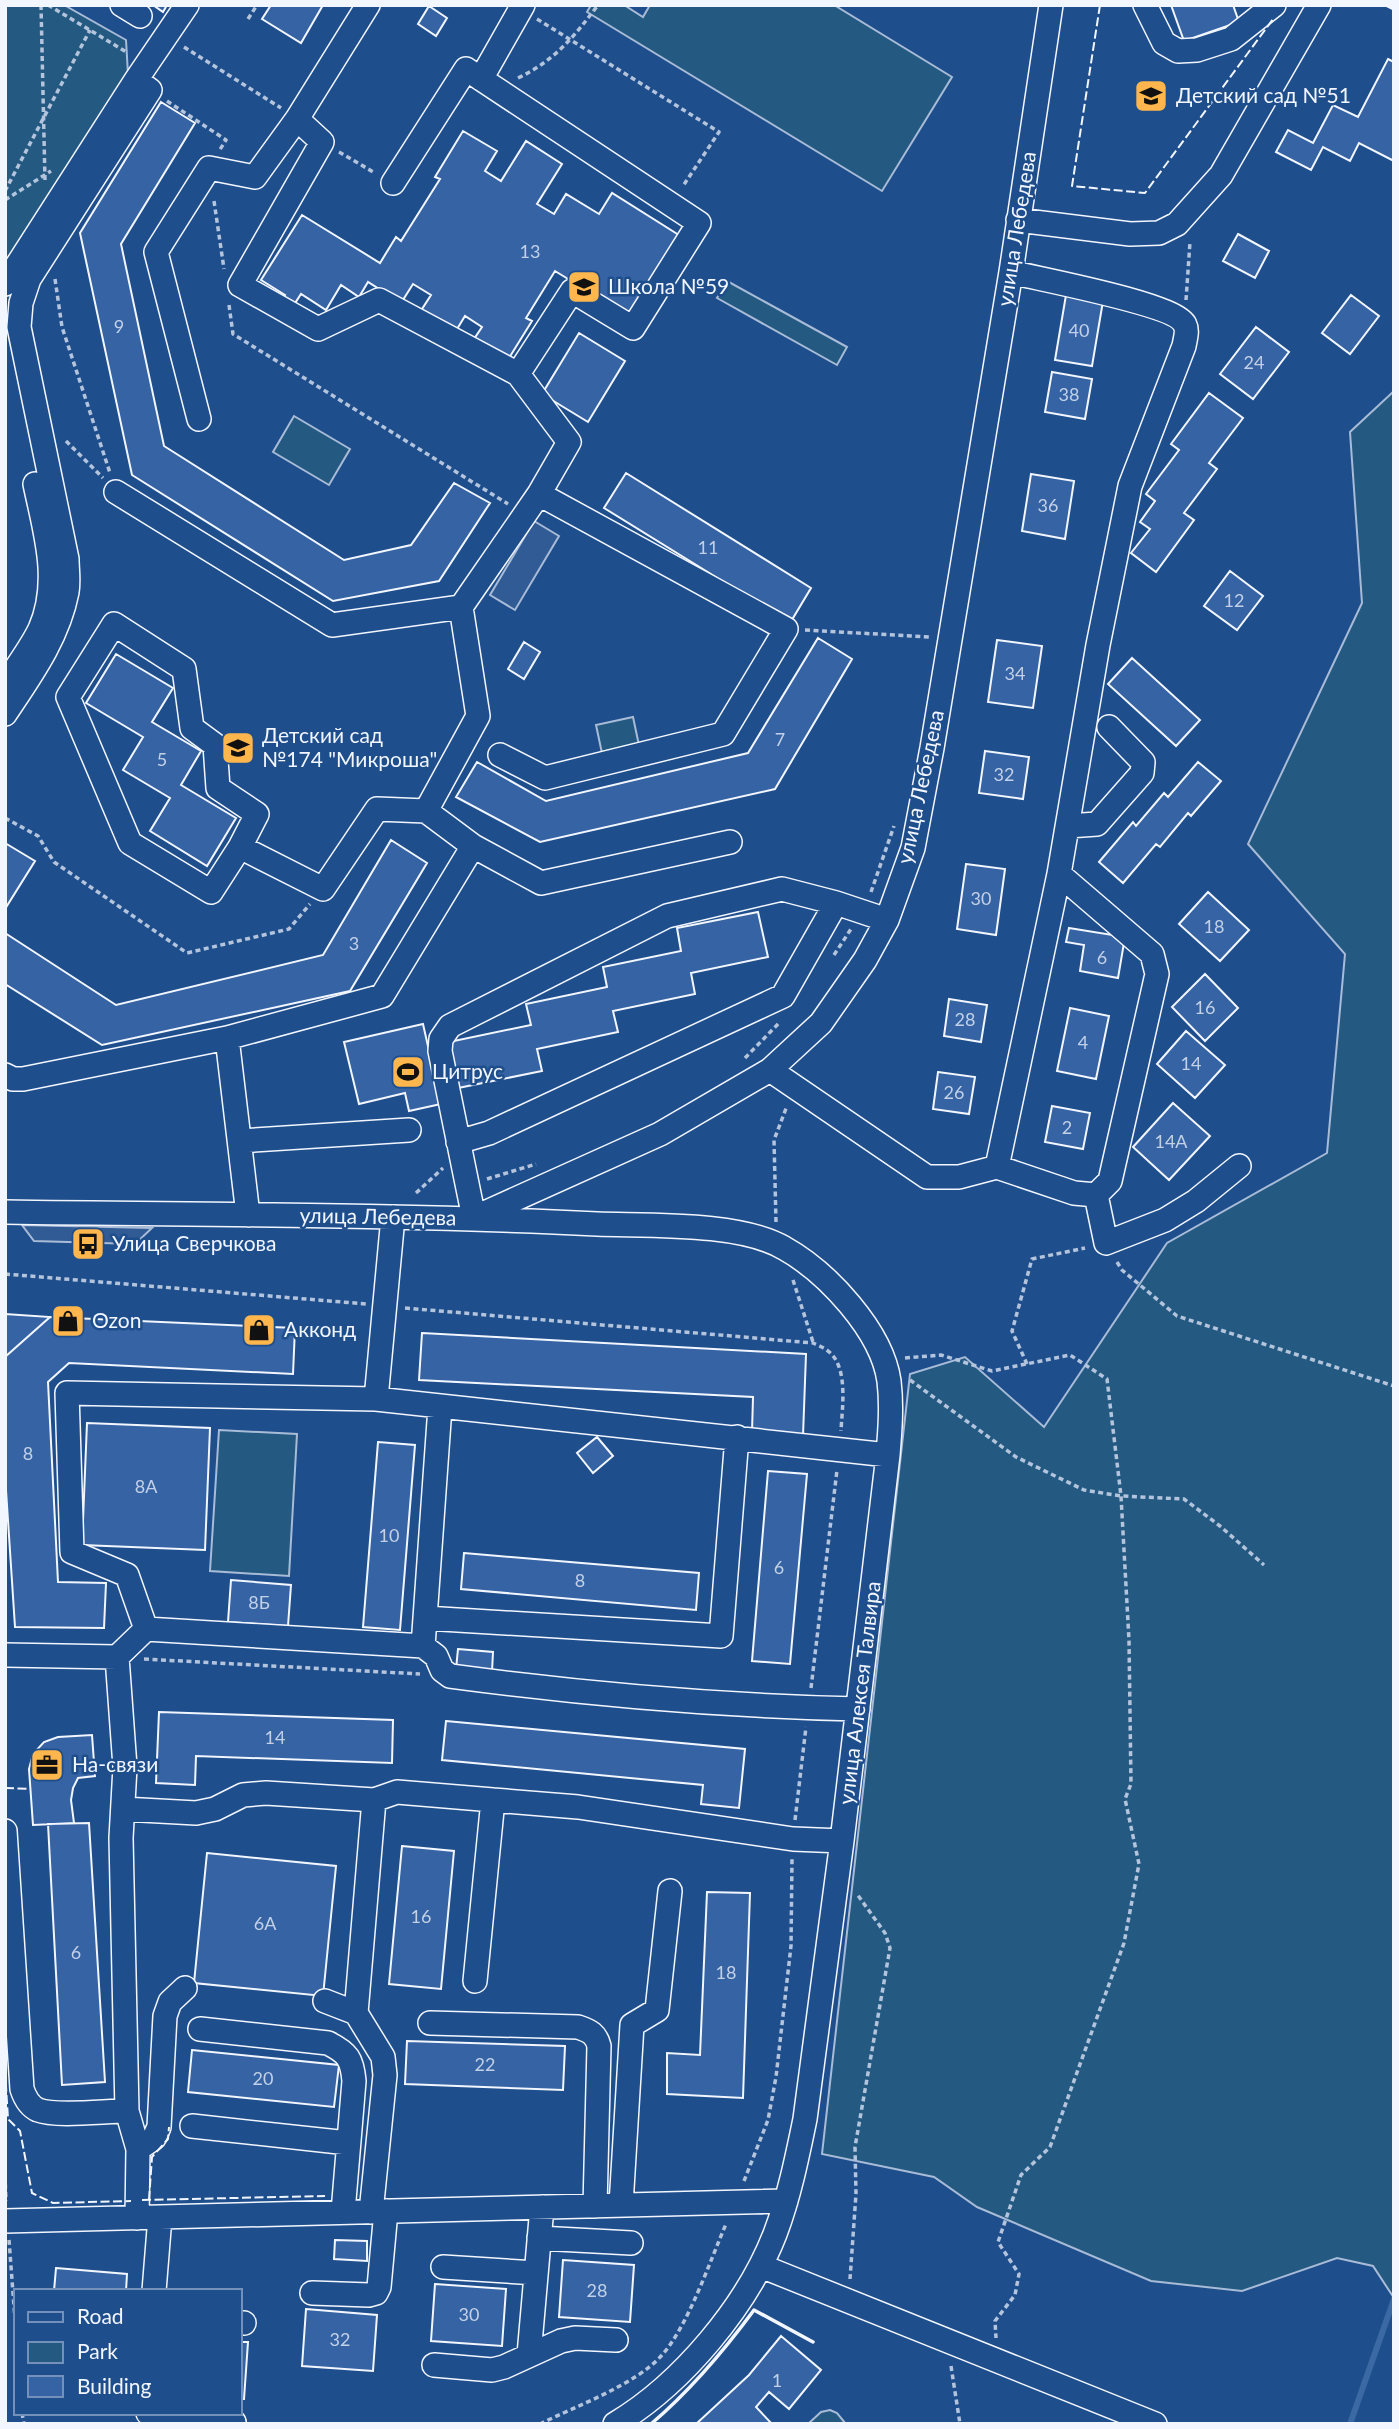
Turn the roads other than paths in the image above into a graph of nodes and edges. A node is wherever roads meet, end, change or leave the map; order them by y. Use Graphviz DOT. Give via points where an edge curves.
graph roads {
  1 [pos="187,5"];
  2 [pos="368,5"];
  3 [pos="1051,5"];
  4 [pos="1145,5"];
  5 [pos="1274,5"];
  6 [pos="1319,5"];
  7 [pos="522,7"];
  8 [pos="144,78"];
  9 [pos="488,83"];
  10 [pos="297,119"];
  11 [pos="393,183"];
  12 [pos="1018,220"];
  13 [pos="1011,272"];
  14 [pos="5,284"];
  15 [pos="5,337"];
  16 [pos="518,374"];
  17 [pos="199,419"];
  18 [pos="116,492"];
  19 [pos="539,494"];
  20 [pos="461,607"];
  21 [pos="5,685"];
  22 [pos="5,713"];
  23 [pos="1109,727"];
  24 [pos="500,755"];
  25 [pos="426,811"];
  26 [pos="1068,826"];
  27 [pos="730,842"];
  28 [pos="473,846"];
  29 [pos="240,847"];
  30 [pos="1059,874"];
  31 [pos="835,903"];
  32 [pos="887,920"];
  33 [pos="227,1038"];
  34 [pos="770,1070"];
  35 [pos="5,1074"];
  36 [pos="409,1130"];
  37 [pos="240,1141"];
  38 [pos="458,1147"];
  39 [pos="1239,1166"];
  40 [pos="997,1167"];
  41 [pos="1096,1195"];
  42 [pos="5,1212"];
  43 [pos="248,1215"];
  44 [pos="393,1217"];
  45 [pos="474,1218"];
  46 [pos="376,1399"];
  47 [pos="440,1408"];
  48 [pos="737,1437"];
  49 [pos="888,1455"];
  50 [pos="425,1618"];
  51 [pos="146,1629"];
  52 [pos="423,1646"];
  53 [pos="5,1655"];
  54 [pos="117,1657"];
  55 [pos="858,1709"];
  56 [pos="374,1800"];
  57 [pos="493,1800"];
  58 [pos="122,1809"];
  59 [pos="5,1831"];
  60 [pos="842,1841"];
  61 [pos="670,1891"];
  62 [pos="475,1981"];
  63 [pos="185,1988"];
  64 [pos="325,2001"];
  65 [pos="356,2013"];
  66 [pos="430,2022"];
  67 [pos="200,2029"];
  68 [pos="127,2111"];
  69 [pos="192,2126"];
  70 [pos="348,2143"];
  71 [pos="138,2149"];
  72 [pos="786,2201"];
  73 [pos="621,2205"];
  74 [pos="595,2206"];
  75 [pos="542,2207"];
  76 [pos="379,2211"];
  77 [pos="343,2212"];
  78 [pos="148,2217"];
  79 [pos="6,2221"];
  80 [pos="539,2238"];
  81 [pos="631,2243"];
  82 [pos="761,2266"];
  83 [pos="443,2267"];
  84 [pos="536,2273"];
  85 [pos="160,2287"];
  86 [pos="312,2293"];
  87 [pos="616,2340"];
  88 [pos="529,2355"];
  89 [pos="434,2365"];
  90 [pos="152,2415"];
  91 [pos="234,2422"];
  92 [pos="615,2424"];
  93 [pos="1155,2424"];
  1 -- 8 [label="street"];
  2 -- 10 [label="street"];
  3 -- 12 [label="street, улица Лебедева"];
  4 -- 5 [label="street" via="1164,43 1178,51 1231,39"];
  6 -- 12 [label="street" via="1221,175 1177,224 1159,233 1130,234"];
  7 -- 9 [label="street"];
  8 -- 14 [label="street"];
  8 -- 22 [label="street" via="29,279 20,303 19,327 67,559 68,589 46,652"];
  9 -- 11 [label="street" via="466,69"];
  9 -- 16 [label="street" via="699,223 633,328 572,291"];
  10 -- 16 [label="street" via="322,142 240,285 318,329 379,300"];
  10 -- 17 [label="street" via="255,177 209,168 156,253"];
  12 -- 13 [label="street, улица Лебедева"];
  13 -- 26 [label="street" via="1153,306 1185,324 1184,346 1130,486"];
  13 -- 32 [label="street, улица Лебедева" via="917,823"];
  15 -- 21 [label="street" via="51,564 50,599 39,629"];
  16 -- 19 [label="street" via="569,442"];
  18 -- 20 [label="street" via="331,625"];
  19 -- 20 [label="street"];
  19 -- 24 [label="street" via="786,629 723,734 545,778"];
  20 -- 25 [label="street" via="478,716"];
  23 -- 26 [label="street" via="1143,762 1142,773 1097,824"];
  25 -- 28 [label="street"];
  25 -- 29 [label="street" via="377,809 323,889"];
  26 -- 30 [label="street"];
  27 -- 28 [label="street" via="541,883"];
  28 -- 33 [label="street" via="382,996"];
  29 -- 29 [label="street" via="257,814 218,788 215,745 192,728 184,670 114,624 68,697 130,843 211,892"];
  30 -- 40 [label="street"];
  30 -- 41 [label="street" via="1152,954 1157,974 1110,1181"];
  31 -- 32 [label="street"];
  31 -- 38 [label="street" via="783,996"];
  31 -- 38 [label="street" via="782,889 667,916 450,1027 441,1039 440,1051"];
  32 -- 34 [label="street, улица Лебедева" via="821,1023"];
  33 -- 35 [label="street" via="23,1079"];
  33 -- 37 [label="street"];
  34 -- 40 [label="street" via="927,1177 959,1177"];
  34 -- 45 [label="street, улица Лебедева" via="660,1134"];
  36 -- 37 [label="street"];
  37 -- 43 [label="street"];
  38 -- 45 [label="street"];
  39 -- 41 [label="street" via="1165,1220 1106,1243"];
  40 -- 41 [label="street" via="1074,1193"];
  42 -- 43 [label="street, улица Лебедева"];
  43 -- 44 [label="street, улица Лебедева"];
  44 -- 45 [label="street, улица Лебедева"];
  44 -- 46 [label="street"];
  45 -- 49 [label="street, улица Алексея Талвира" via="709,1229 783,1247 826,1279 879,1348 889,1378"];
  46 -- 47 [label="street"];
  46 -- 51 [label="street" via="66,1393 72,1552 127,1575"];
  47 -- 48 [label="street"];
  47 -- 50 [label="street"];
  48 -- 49 [label="street"];
  48 -- 50 [label="street" via="721,1636"];
  49 -- 55 [label="street, улица Алексея Талвира"];
  50 -- 52 [label="street"];
  51 -- 52 [label="street"];
  51 -- 54 [label="street"];
  52 -- 55 [label="street" via="450,1676 546,1689"];
  53 -- 54 [label="street"];
  54 -- 58 [label="street" via="125,1767"];
  55 -- 60 [label="street, улица Алексея Талвира"];
  56 -- 57 [label="street" via="397,1792"];
  56 -- 58 [label="street" via="266,1793 243,1795 196,1813"];
  56 -- 65 [label="street"];
  57 -- 60 [label="street" via="578,1807 793,1839"];
  57 -- 62 [label="street"];
  58 -- 68 [label="street"];
  59 -- 68 [label="street" via="26,2101 49,2113"];
  60 -- 72 [label="street, улица Алексея Талвира" via="804,2119"];
  61 -- 73 [label="street" via="657,2010 632,2025"];
  63 -- 71 [label="street" via="170,2002 165,2016 159,2127 154,2138"];
  64 -- 65 [label="street"];
  65 -- 76 [label="street" via="383,2057"];
  66 -- 74 [label="street" via="578,2027 597,2037"];
  67 -- 70 [label="street" via="328,2043 344,2051 353,2066 354,2081"];
  68 -- 71 [label="street"];
  69 -- 70 [label="street"];
  70 -- 77 [label="street"];
  71 -- 78 [label="street"];
  72 -- 73 [label="street"];
  72 -- 82 [label="street, улица Алексея Талвира"];
  73 -- 74 [label="street"];
  74 -- 75 [label="street"];
  75 -- 76 [label="street"];
  75 -- 80 [label="street"];
  76 -- 77 [label="street"];
  76 -- 86 [label="street" via="376,2292"];
  77 -- 78 [label="street"];
  78 -- 79 [label="street"];
  78 -- 85 [label="street"];
  80 -- 81 [label="street"];
  80 -- 84 [label="street"];
  82 -- 92 [label="street, улица Алексея Талвира" via="744,2295 693,2358 661,2390"];
  82 -- 93 [label="street"];
  83 -- 84 [label="street"];
  84 -- 88 [label="street"];
  87 -- 88 [label="street" via="575,2338"];
  88 -- 89 [label="street" via="492,2370"];
  90 -- 91 [label="street"];
}
